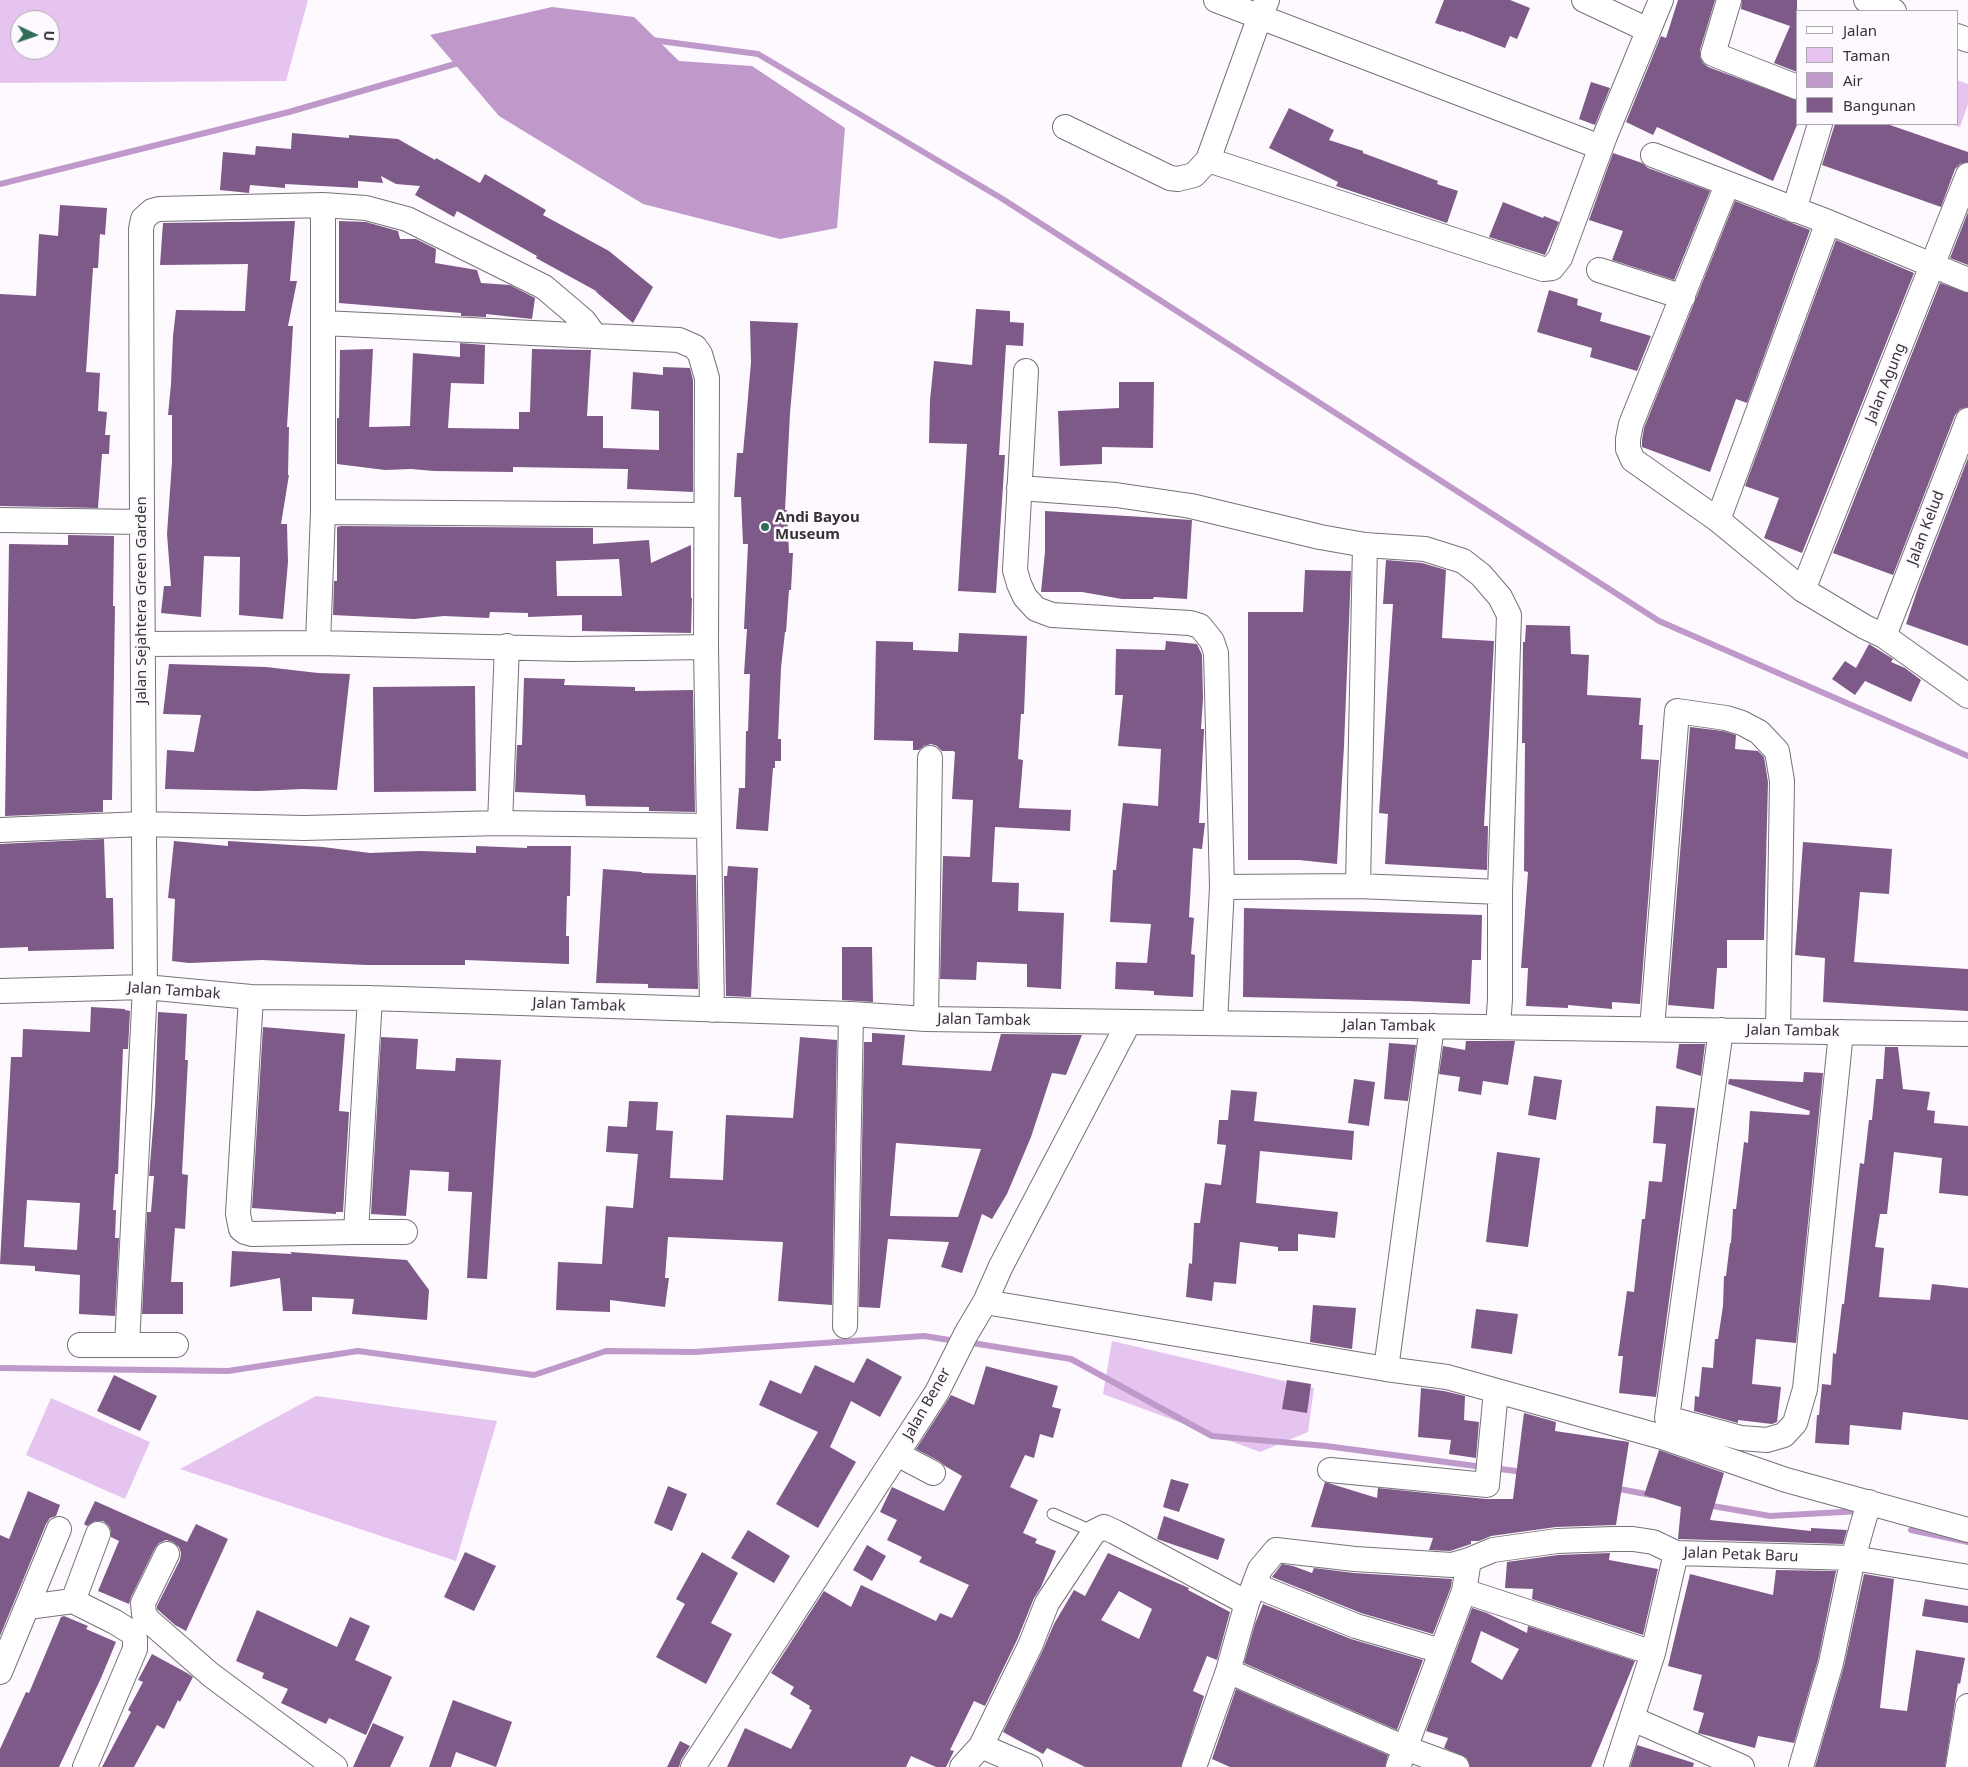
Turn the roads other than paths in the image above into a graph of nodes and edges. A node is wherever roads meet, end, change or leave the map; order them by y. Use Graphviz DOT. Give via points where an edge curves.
graph roads {
  1 [pos="1216,0"];
  2 [pos="1584,0"];
  3 [pos="1661,0"];
  4 [pos="1729,0"];
  5 [pos="1866,3"];
  6 [pos="1264,8"];
  7 [pos="1890,10"];
  8 [pos="1648,30"];
  9 [pos="1796,87"];
  10 [pos="1820,125"];
  11 [pos="1065,127"];
  12 [pos="1600,147"];
  13 [pos="1653,155"];
  14 [pos="1208,160"];
  15 [pos="1968,176"];
  16 [pos="1728,185"];
  17 [pos="323,205"];
  18 [pos="1794,210"];
  19 [pos="1828,222"];
  20 [pos="1932,266"];
  21 [pos="1599,270"];
  22 [pos="1968,280"];
  23 [pos="1683,297"];
  24 [pos="323,323"];
  25 [pos="595,336"];
  26 [pos="1026,371"];
  27 [pos="1968,420"];
  28 [pos="1019,488"];
  29 [pos="323,512"];
  30 [pos="705,515"];
  31 [pos="0,520"];
  32 [pos="1718,520"];
  33 [pos="142,522"];
  34 [pos="1365,545"];
  35 [pos="1803,590"];
  36 [pos="1884,636"];
  37 [pos="318,643"];
  38 [pos="143,644"];
  39 [pos="507,646"];
  40 [pos="706,647"];
  41 [pos="1967,692"];
  42 [pos="930,758"];
  43 [pos="500,823"];
  44 [pos="143,824"];
  45 [pos="709,826"];
  46 [pos="0,830"];
  47 [pos="1358,886"];
  48 [pos="1222,887"];
  49 [pos="1500,892"];
  50 [pos="145,987"];
  51 [pos="0,991"];
  52 [pos="251,997"];
  53 [pos="370,998"];
  54 [pos="712,1010"];
  55 [pos="851,1014"];
  56 [pos="926,1019"];
  57 [pos="1129,1022"];
  58 [pos="1215,1023"];
  59 [pos="1432,1026"];
  60 [pos="1498,1027"];
  61 [pos="1652,1029"];
  62 [pos="1721,1030"];
  63 [pos="1778,1031"];
  64 [pos="1841,1032"];
  65 [pos="1968,1034"];
  66 [pos="356,1232"];
  67 [pos="406,1232"];
  68 [pos="985,1302"];
  69 [pos="845,1326"];
  70 [pos="80,1345"];
  71 [pos="127,1345"];
  72 [pos="176,1345"];
  73 [pos="1386,1369"];
  74 [pos="1496,1391"];
  75 [pos="898,1454"];
  76 [pos="1330,1470"];
  77 [pos="933,1473"];
  78 [pos="1869,1502"];
  79 [pos="1053,1514"];
  80 [pos="59,1529"];
  81 [pos="1968,1530"];
  82 [pos="1094,1532"];
  83 [pos="98,1534"];
  84 [pos="1676,1553"];
  85 [pos="167,1554"];
  86 [pos="1853,1558"];
  87 [pos="1469,1560"];
  88 [pos="1968,1577"];
  89 [pos="1464,1591"];
  90 [pos="1250,1594"];
  91 [pos="73,1601"];
  92 [pos="28,1607"];
  93 [pos="1441,1651"];
  94 [pos="1653,1653"];
  95 [pos="1228,1671"];
  96 [pos="0,1672"];
  97 [pos="1968,1706"];
  98 [pos="1632,1719"];
  99 [pos="981,1746"];
  100 [pos="1401,1758"];
  101 [pos="700,1765"];
  102 [pos="86,1767"];
  103 [pos="335,1767"];
  104 [pos="962,1767"];
  105 [pos="1030,1767"];
  106 [pos="1194,1767"];
  107 [pos="1457,1767"];
  108 [pos="1616,1767"];
  109 [pos="1742,1767"];
  110 [pos="1801,1767"];
  111 [pos="1958,1767"];
  1 -- 6 [label="street"];
  2 -- 8 [label="street"];
  3 -- 8 [label="street"];
  4 -- 9 [label="street" via="1712,54"];
  5 -- 7 [label="street"];
  6 -- 12 [label="street"];
  6 -- 14 [label="street"];
  8 -- 12 [label="street"];
  10 -- 18 [label="street"];
  11 -- 14 [label="street" via="1170,178 1194,175"];
  12 -- 14 [label="street" via="1560,258 1555,266 1548,269"];
  13 -- 16 [label="street"];
  15 -- 20 [label="street, Jalan Agung"];
  16 -- 18 [label="street"];
  16 -- 23 [label="street"];
  17 -- 24 [label="street"];
  17 -- 25 [label="street" via="366,208 407,219 544,287 584,321"];
  17 -- 33 [label="street, Jalan Sejahtera Green Garden" via="159,209 146,215 141,228"];
  18 -- 19 [label="street"];
  19 -- 20 [label="street"];
  19 -- 32 [label="street"];
  20 -- 22 [label="street"];
  20 -- 35 [label="street, Jalan Agung"];
  21 -- 23 [label="street"];
  23 -- 32 [label="street" via="1636,408 1628,449 1634,460"];
  24 -- 25 [label="street"];
  24 -- 29 [label="street"];
  25 -- 30 [label="street" via="679,340 695,347 700,354 707,378"];
  26 -- 28 [label="street"];
  27 -- 36 [label="street, Jalan Kelud"];
  28 -- 34 [label="street" via="1116,495 1191,506 1320,538"];
  28 -- 48 [label="street" via="1015,570 1025,597 1036,609 1072,617 1190,623 1200,626 1212,641 1216,653"];
  29 -- 30 [label="street"];
  29 -- 37 [label="street"];
  30 -- 40 [label="street"];
  31 -- 33 [label="street"];
  32 -- 35 [label="street"];
  33 -- 38 [label="street, Jalan Sejahtera Green Garden"];
  34 -- 47 [label="street"];
  34 -- 49 [label="street" via="1425,549 1463,561 1481,575 1500,597 1509,615"];
  35 -- 36 [label="street"];
  36 -- 41 [label="street"];
  37 -- 38 [label="street"];
  37 -- 39 [label="street"];
  38 -- 44 [label="street, Jalan Sejahtera Green Garden"];
  39 -- 40 [label="street" via="572,649"];
  39 -- 43 [label="street"];
  40 -- 45 [label="street"];
  42 -- 56 [label="street"];
  43 -- 44 [label="street" via="304,828"];
  43 -- 45 [label="street"];
  44 -- 46 [label="street"];
  44 -- 50 [label="street, Jalan Sejahtera Green Garden"];
  45 -- 54 [label="street"];
  47 -- 48 [label="street"];
  47 -- 49 [label="street"];
  48 -- 58 [label="street"];
  49 -- 60 [label="street"];
  50 -- 51 [label="street, Jalan Tambak"];
  50 -- 52 [label="street, Jalan Tambak"];
  50 -- 71 [label="street, Jalan Sejahtera Green Garden"];
  52 -- 53 [label="street, Jalan Tambak"];
  52 -- 66 [label="street" via="238,1214 241,1229 257,1234"];
  53 -- 54 [label="street, Jalan Tambak"];
  53 -- 66 [label="street"];
  54 -- 55 [label="street, Jalan Tambak"];
  55 -- 56 [label="street, Jalan Tambak"];
  55 -- 69 [label="street"];
  56 -- 57 [label="street, Jalan Tambak"];
  57 -- 58 [label="street, Jalan Tambak"];
  57 -- 68 [label="street, Jalan Bener"];
  58 -- 59 [label="street, Jalan Tambak"];
  59 -- 60 [label="street, Jalan Tambak"];
  59 -- 73 [label="street"];
  60 -- 61 [label="street, Jalan Tambak"];
  61 -- 62 [label="street, Jalan Tambak"];
  61 -- 63 [label="street" via="1677,711 1742,723 1759,732 1777,751 1782,781"];
  62 -- 63 [label="street, Jalan Tambak"];
  62 -- 64 [label="street" via="1667,1418 1741,1438 1767,1440 1784,1435 1795,1424 1805,1389"];
  63 -- 64 [label="street, Jalan Tambak"];
  64 -- 65 [label="street, Jalan Tambak"];
  66 -- 67 [label="street"];
  68 -- 73 [label="street"];
  68 -- 75 [label="street, Jalan Bener" via="938,1392"];
  70 -- 71 [label="street"];
  71 -- 72 [label="street"];
  73 -- 74 [label="street" via="1447,1377"];
  74 -- 76 [label="street" via="1487,1485"];
  74 -- 78 [label="street" via="1662,1437 1786,1480"];
  75 -- 77 [label="street"];
  75 -- 101 [label="street, Jalan Bener"];
  78 -- 81 [label="street"];
  78 -- 86 [label="street"];
  79 -- 82 [label="lane"];
  80 -- 92 [label="street"];
  82 -- 90 [label="street" via="1104,1528 1116,1532"];
  82 -- 99 [label="street" via="1047,1603 1030,1646"];
  83 -- 91 [label="street"];
  84 -- 86 [label="street, Jalan Petak Baru"];
  84 -- 87 [label="street" via="1653,1542 1613,1539 1557,1541 1494,1550"];
  84 -- 94 [label="street, Jalan Petak Baru"];
  85 -- 103 [label="street" via="143,1603 148,1620 211,1675"];
  86 -- 88 [label="street, Jalan Petak Baru"];
  86 -- 110 [label="street" via="1831,1663"];
  87 -- 89 [label="street"];
  87 -- 90 [label="street" via="1452,1565 1276,1550 1260,1569"];
  89 -- 93 [label="street"];
  89 -- 94 [label="street"];
  90 -- 93 [label="street"];
  90 -- 95 [label="street"];
  91 -- 92 [label="street"];
  91 -- 102 [label="street" via="131,1632 136,1644"];
  92 -- 96 [label="street"];
  93 -- 100 [label="street"];
  94 -- 98 [label="street, Jalan Petak Baru"];
  95 -- 100 [label="street"];
  95 -- 106 [label="street"];
  97 -- 111 [label="street"];
  98 -- 108 [label="street, Jalan Petak Baru"];
  98 -- 109 [label="street"];
  99 -- 104 [label="street"];
  99 -- 105 [label="street"];
  100 -- 107 [label="street"];
}
